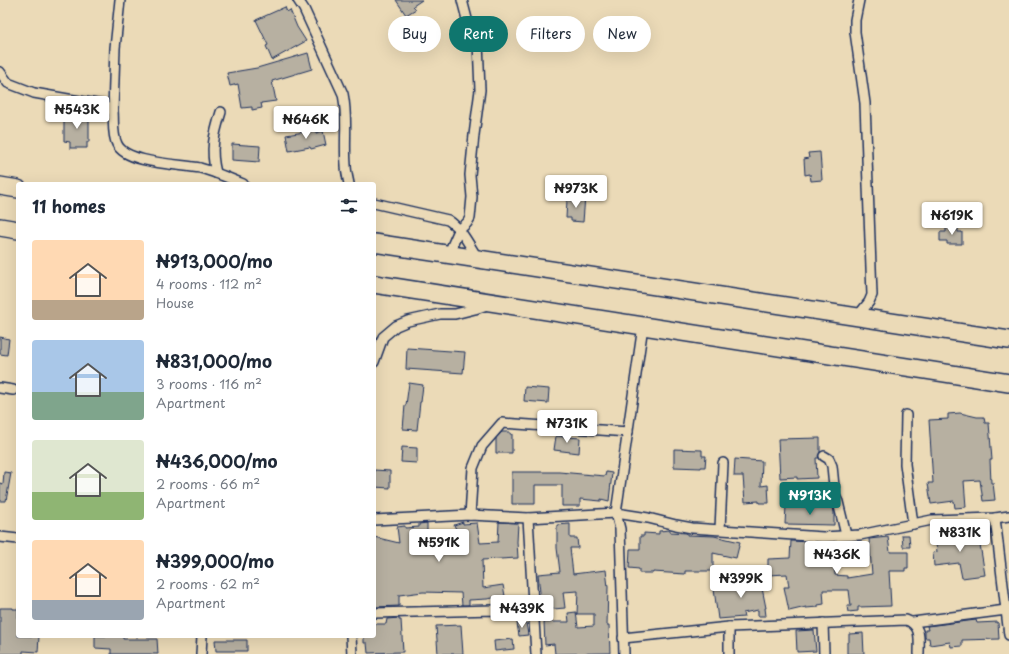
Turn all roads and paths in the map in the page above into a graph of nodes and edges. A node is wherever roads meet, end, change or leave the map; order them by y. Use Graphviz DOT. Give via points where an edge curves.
graph roads {
  1 [pos="120,0"];
  2 [pos="298,0"];
  3 [pos="462,0"];
  4 [pos="859,0"];
  5 [pos="0,72"];
  6 [pos="113,111"];
  7 [pos="221,112"];
  8 [pos="216,172"];
  9 [pos="238,182"];
  10 [pos="349,182"];
  11 [pos="0,186"];
  12 [pos="16,189"];
  13 [pos="376,203"];
  14 [pos="0,227"];
  15 [pos="16,230"];
  16 [pos="459,230"];
  17 [pos="376,243"];
  18 [pos="448,255"];
  19 [pos="478,259"];
  20 [pos="376,284"];
  21 [pos="493,302"];
  22 [pos="856,317"];
  23 [pos="643,326"];
  24 [pos="1009,340"];
  25 [pos="376,356"];
  26 [pos="1009,383"];
  27 [pos="0,388"];
  28 [pos="13,390"];
  29 [pos="906,415"];
  30 [pos="628,432"];
  31 [pos="824,456"];
  32 [pos="723,463"];
  33 [pos="616,513"];
  34 [pos="470,515"];
  35 [pos="1009,516"];
  36 [pos="528,518"];
  37 [pos="995,518"];
  38 [pos="376,520"];
  39 [pos="913,524"];
  40 [pos="720,530"];
  41 [pos="846,535"];
  42 [pos="0,537"];
  43 [pos="16,539"];
  44 [pos="1006,610"];
  45 [pos="376,613"];
  46 [pos="533,613"];
  47 [pos="913,622"];
  48 [pos="823,623"];
  49 [pos="729,627"];
  50 [pos="1009,635"];
  51 [pos="202,638"];
  52 [pos="351,638"];
  53 [pos="623,638"];
  54 [pos="201,654"];
  55 [pos="352,654"];
  56 [pos="536,654"];
  57 [pos="624,654"];
  58 [pos="729,654"];
  59 [pos="824,654"];
  60 [pos="919,654"];
  1 -- 6 [label="street"];
  2 -- 10 [label="street" via="343,94 347,121 346,166"];
  3 -- 16 [label="street" via="478,43 480,90 470,175 471,207 467,223"];
  4 -- 22 [label="street" via="855,32 865,103 872,295"];
  5 -- 6 [label="street" via="8,83 34,93 102,105"];
  6 -- 8 [label="street" via="114,133 121,149 141,160"];
  7 -- 8 [label="street" via="213,136"];
  8 -- 9 [label="street"];
  11 -- 12 [label="highway"];
  13 -- 16 [label="street" via="448,220"];
  14 -- 15 [label="highway"];
  16 -- 18 [label="street"];
  16 -- 19 [label="street"];
  17 -- 18 [label="highway"];
  18 -- 19 [label="highway"];
  19 -- 22 [label="highway"];
  20 -- 21 [label="highway"];
  21 -- 23 [label="highway"];
  21 -- 25 [label="street" via="475,310 433,315 396,326 382,337"];
  22 -- 24 [label="highway"];
  23 -- 26 [label="highway"];
  23 -- 30 [label="street"];
  27 -- 28 [label="street"];
  29 -- 39 [label="street" via="905,464"];
  30 -- 33 [label="street"];
  30 -- 34 [label="street" via="502,423 482,446 473,468"];
  31 -- 41 [label="street" via="829,459 832,466 835,496"];
  32 -- 40 [label="street"];
  33 -- 36 [label="street"];
  33 -- 40 [label="street" via="676,525"];
  33 -- 53 [label="street" via="620,528"];
  34 -- 36 [label="street"];
  34 -- 38 [label="street"];
  35 -- 37 [label="street"];
  36 -- 46 [label="street"];
  37 -- 39 [label="street" via="932,520"];
  37 -- 44 [label="street"];
  39 -- 41 [label="street" via="860,535"];
  40 -- 41 [label="street"];
  42 -- 43 [label="street"];
  44 -- 47 [label="street"];
  44 -- 50 [label="street"];
  45 -- 46 [label="street" via="494,610"];
  46 -- 56 [label="street"];
  47 -- 48 [label="street" via="906,620"];
  47 -- 60 [label="street" via="919,637"];
  48 -- 49 [label="street"];
  48 -- 59 [label="street"];
  49 -- 53 [label="street"];
  49 -- 58 [label="street"];
  51 -- 54 [label="street"];
  52 -- 55 [label="street"];
  53 -- 57 [label="street"];
}
